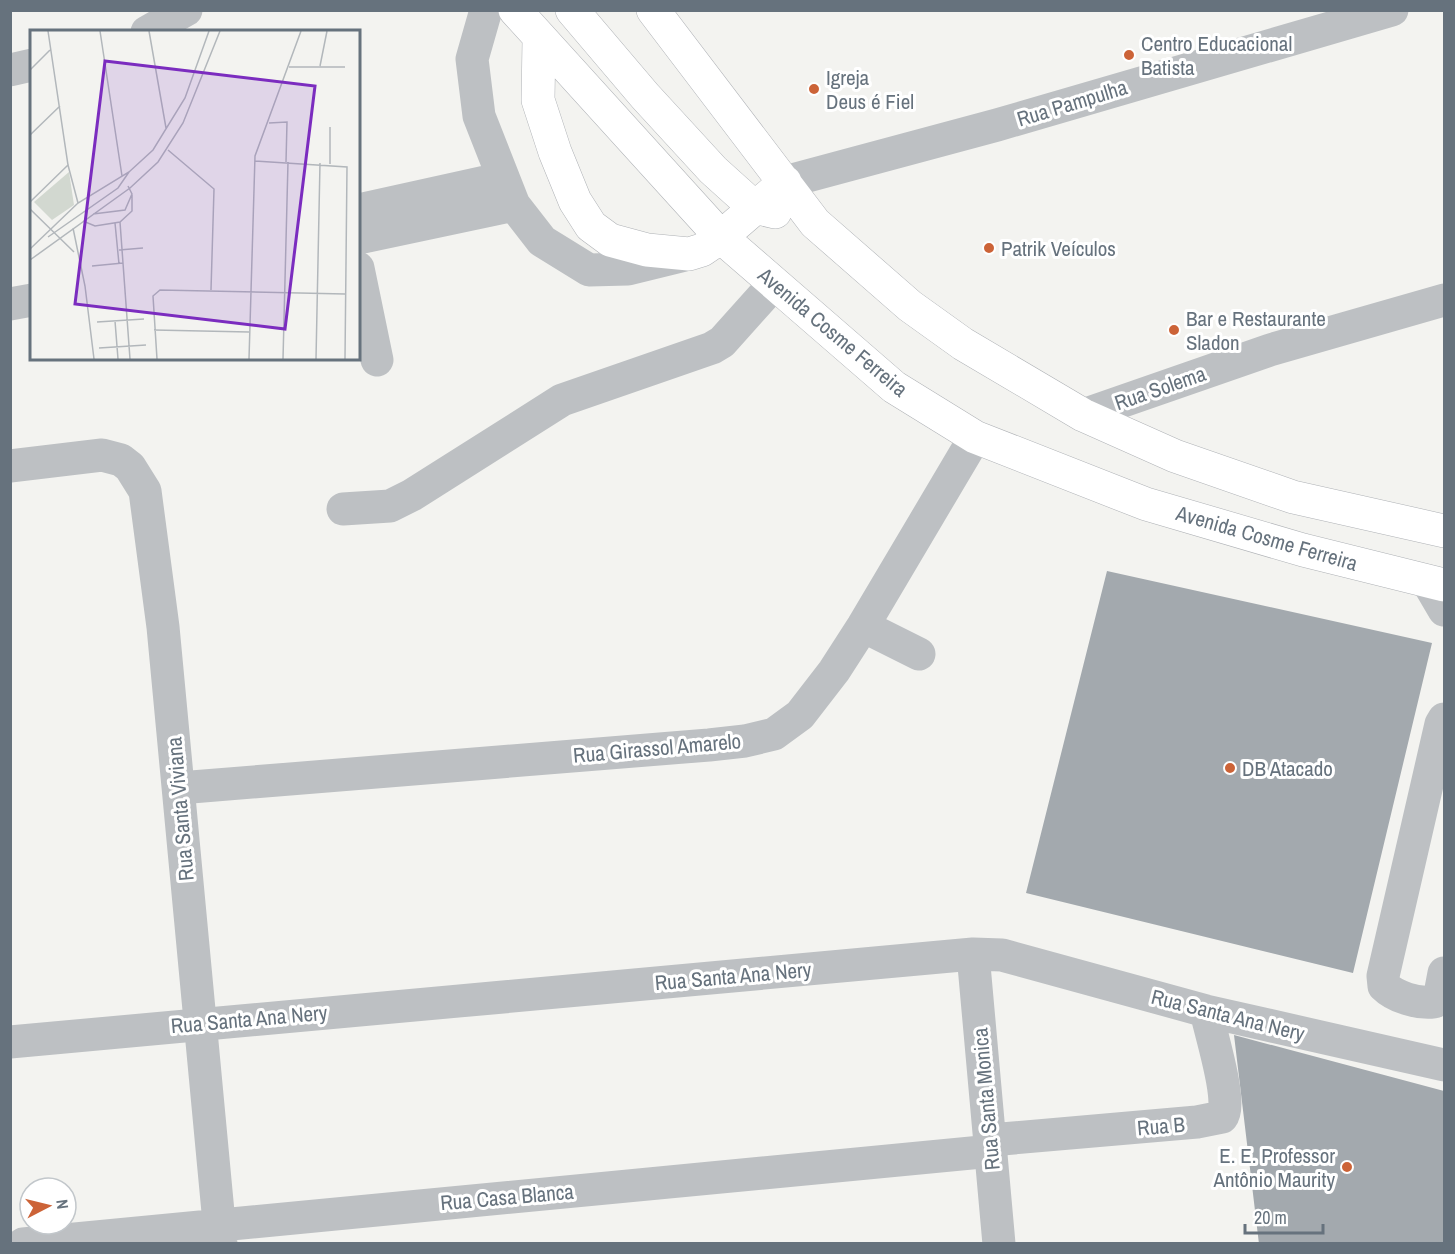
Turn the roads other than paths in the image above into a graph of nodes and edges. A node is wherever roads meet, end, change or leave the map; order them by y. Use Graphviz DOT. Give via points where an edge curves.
graph roads {
  1 [pos="186,10"];
  2 [pos="486,10"];
  3 [pos="514,10"];
  4 [pos="572,10"];
  5 [pos="653,10"];
  6 [pos="1392,10"];
  7 [pos="151,30"];
  8 [pos="539,40"];
  9 [pos="30,65"];
  10 [pos="10,70"];
  11 [pos="785,182"];
  12 [pos="508,192"];
  13 [pos="754,207"];
  14 [pos="360,210"];
  15 [pos="815,223"];
  16 [pos="360,237"];
  17 [pos="721,237"];
  18 [pos="689,254"];
  19 [pos="360,278"];
  20 [pos="774,284"];
  21 [pos="30,300"];
  22 [pos="1444,300"];
  23 [pos="10,304"];
  24 [pos="377,360"];
  25 [pos="1083,415"];
  26 [pos="975,437"];
  27 [pos="10,466"];
  28 [pos="343,509"];
  29 [pos="1444,531"];
  30 [pos="1436,583"];
  31 [pos="1444,610"];
  32 [pos="862,626"];
  33 [pos="919,654"];
  34 [pos="1444,719"];
  35 [pos="179,788"];
  36 [pos="973,954"];
  37 [pos="1443,987"];
  38 [pos="1206,1011"];
  39 [pos="199,1024"];
  40 [pos="10,1042"];
  41 [pos="1444,1065"];
  42 [pos="991,1146"];
  43 [pos="220,1234"];
  44 [pos="23,1244"];
  45 [pos="999,1244"];
  1 -- 7 [label="street"];
  2 -- 12 [label="street" via="472,59 478,116"];
  3 -- 8 [label="main road, Avenida Cosme Ferreira"];
  4 -- 13 [label="main road" via="693,149"];
  5 -- 11 [label="main road"];
  6 -- 11 [label="street, Rua Pampulha"];
  8 -- 17 [label="main road, Avenida Cosme Ferreira"];
  8 -- 18 [label="main road" via="538,100 574,201 591,226 610,240 647,250"];
  9 -- 10 [label="street"];
  11 -- 13 [label="main road"];
  11 -- 15 [label="main road"];
  12 -- 14 [label="street"];
  12 -- 16 [label="street"];
  12 -- 18 [label="street" via="542,242 589,270 628,269"];
  13 -- 15 [label="main road"];
  13 -- 17 [label="main road"];
  15 -- 25 [label="main road" via="910,306 963,344"];
  17 -- 18 [label="main road"];
  17 -- 20 [label="main road, Avenida Cosme Ferreira"];
  19 -- 24 [label="street"];
  20 -- 26 [label="main road, Avenida Cosme Ferreira" via="894,387"];
  20 -- 28 [label="street" via="722,342 712,348 562,400 390,506"];
  21 -- 23 [label="street"];
  22 -- 25 [label="street, Rua Solema" via="1270,350"];
  25 -- 29 [label="main road" via="1175,456 1293,497"];
  26 -- 30 [label="main road, Avenida Cosme Ferreira" via="1146,504"];
  26 -- 32 [label="street, Rua Girassol Amarelo"];
  27 -- 35 [label="street, Rua Santa Viviana" via="102,455 130,467 145,491"];
  30 -- 31 [label="street"];
  32 -- 33 [label="street"];
  32 -- 35 [label="street, Rua Girassol Amarelo" via="800,716 774,734 745,741"];
  34 -- 37 [label="street" via="1383,976 1384,986 1391,993 1425,1003 1434,1002"];
  35 -- 39 [label="street, Rua Santa Viviana"];
  36 -- 38 [label="street, Rua Santa Ana Nery" via="1002,955"];
  36 -- 39 [label="street, Rua Santa Ana Nery"];
  36 -- 42 [label="street, Rua Santa Monica"];
  38 -- 41 [label="street, Rua Santa Ana Nery"];
  38 -- 42 [label="street, Rua B" via="1224,1095 1226,1110 1222,1117"];
  39 -- 40 [label="street, Rua Santa Ana Nery"];
  39 -- 43 [label="street, Rua Santa Viviana"];
  42 -- 43 [label="street, Rua Casa Blanca"];
  42 -- 45 [label="street, Rua Santa Monica"];
  43 -- 44 [label="street, Rua Casa Blanca"];
}
